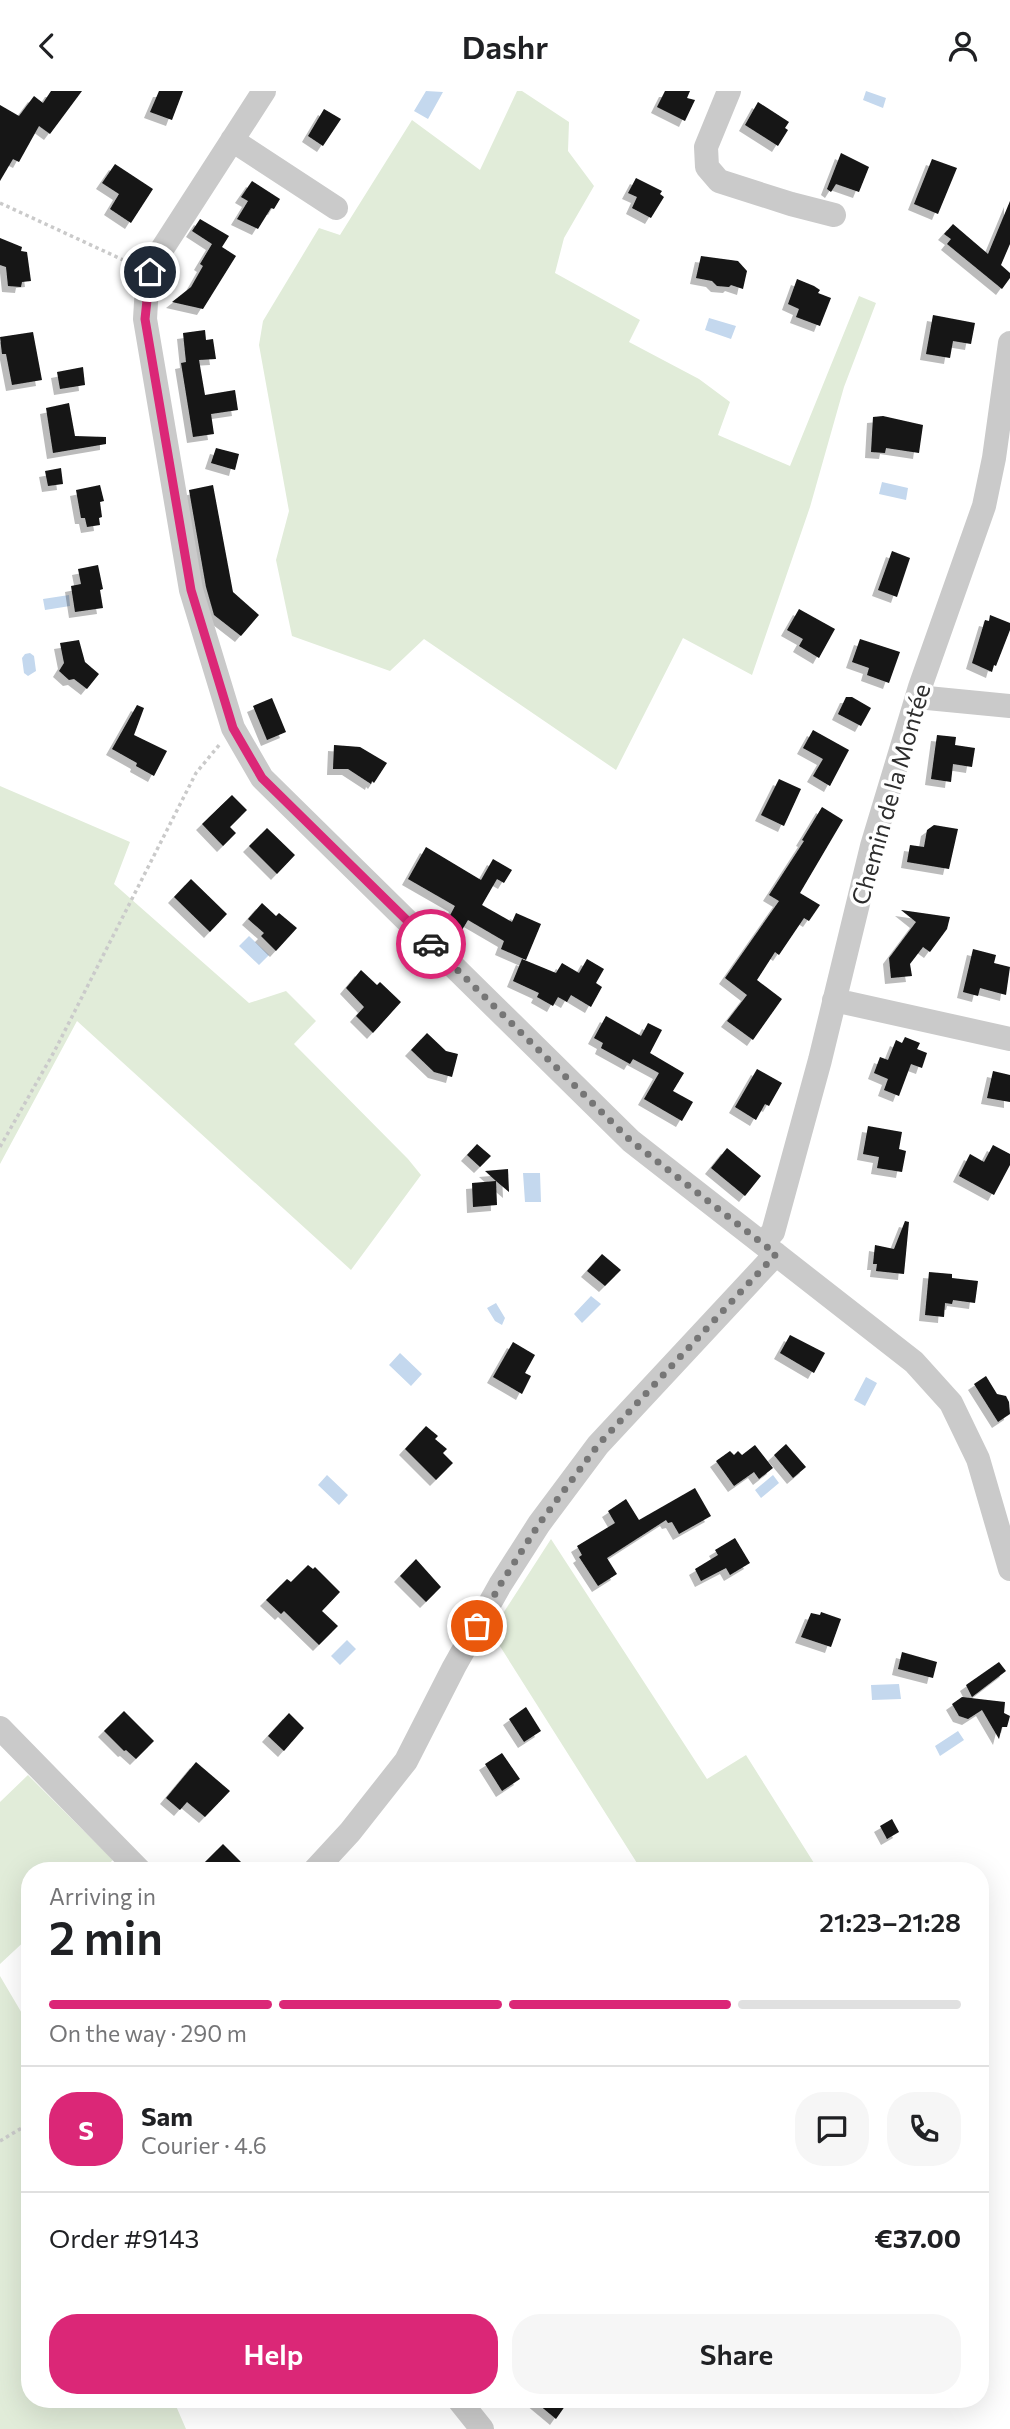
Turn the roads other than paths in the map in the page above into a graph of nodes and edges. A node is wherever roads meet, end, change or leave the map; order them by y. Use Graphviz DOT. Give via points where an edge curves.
graph roads {
  1 [pos="264,91"];
  2 [pos="729,91"];
  3 [pos="232,140"];
  4 [pos="336,208"];
  5 [pos="834,215"];
  6 [pos="1010,343"];
  7 [pos="918,697"];
  8 [pos="1010,706"];
  9 [pos="835,1000"];
  10 [pos="1010,1039"];
  11 [pos="769,1248"];
  12 [pos="1010,1569"];
  13 [pos="0,1728"];
  14 [pos="132,1862"];
  15 [pos="322,1862"];
  16 [pos="465,2408"];
  17 [pos="482,2429"];
  1 -- 3 [label="street"];
  2 -- 5 [label="street" via="706,147 707,167 719,181"];
  3 -- 4 [label="street"];
  3 -- 11 [label="street" via="155,260 145,319 191,590 233,728 262,778 631,1141"];
  6 -- 7 [label="street, Chemin de la Montée" via="984,506"];
  7 -- 8 [label="street"];
  7 -- 9 [label="street, Chemin de la Montée" via="872,846"];
  9 -- 10 [label="street"];
  9 -- 11 [label="street, Chemin de la Montée"];
  11 -- 12 [label="street" via="915,1362 951,1403 978,1458"];
  11 -- 15 [label="street, Chemin de la Montée" via="598,1445 554,1504 500,1585 406,1762"];
  13 -- 14 [label="street"];
  16 -- 17 [label="street"];
}
